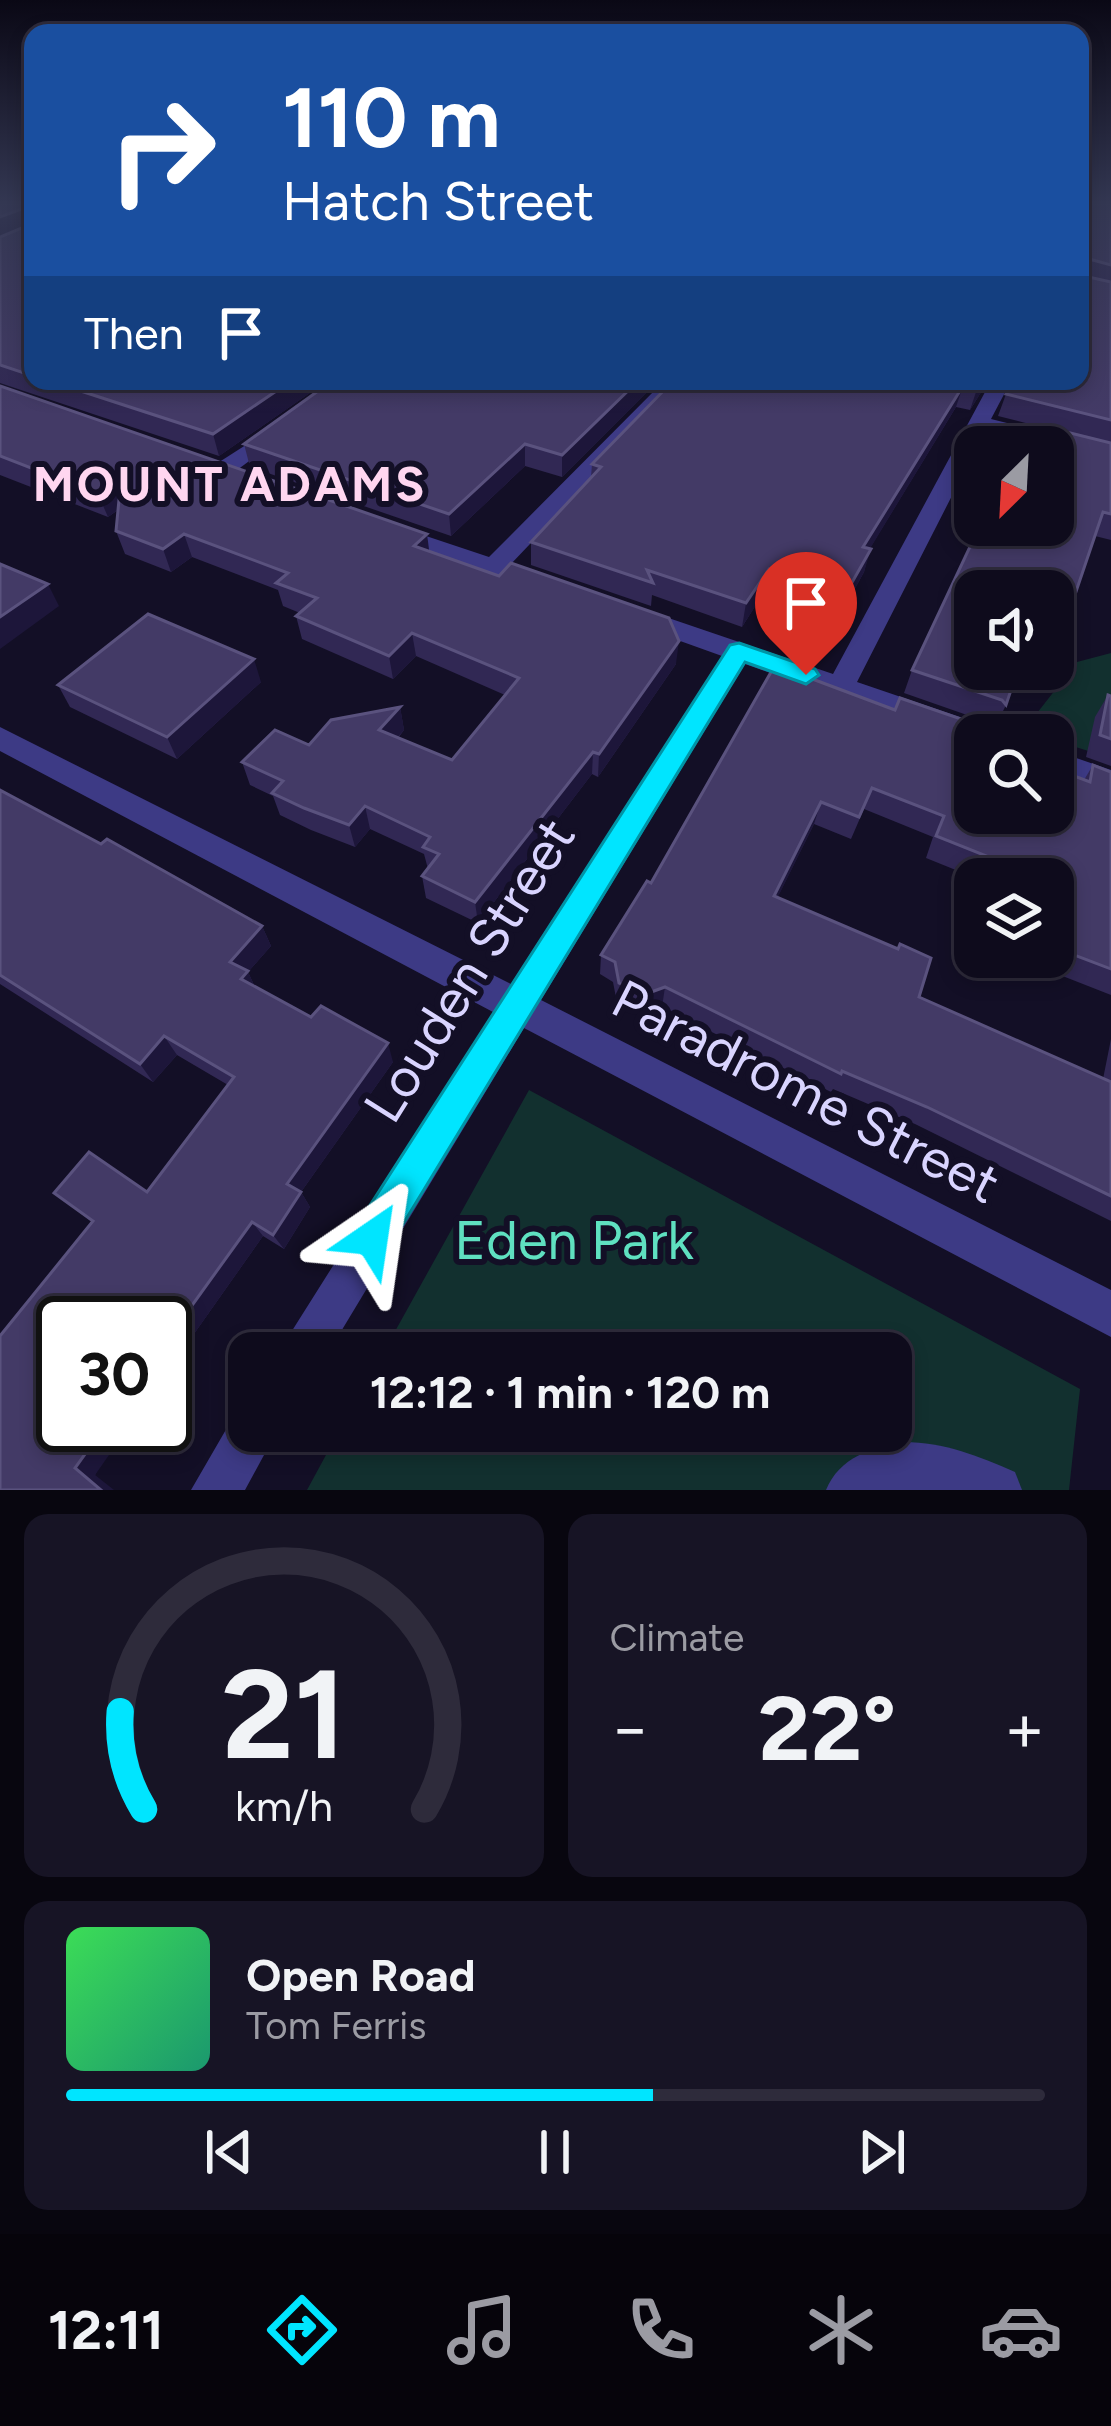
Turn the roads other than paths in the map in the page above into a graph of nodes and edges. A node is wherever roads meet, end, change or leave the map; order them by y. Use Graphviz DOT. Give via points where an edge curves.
graph roads {
  1 [pos="666,390"];
  2 [pos="996,390"];
  3 [pos="292,421"];
  4 [pos="980,423"];
  5 [pos="1111,456"];
  6 [pos="221,471"];
  7 [pos="368,523"];
  8 [pos="494,568"];
  9 [pos="560,591"];
  10 [pos="605,606"];
  11 [pos="739,651"];
  12 [pos="840,687"];
  13 [pos="954,727"];
  14 [pos="0,738"];
  15 [pos="1074,769"];
  16 [pos="1111,782"];
  17 [pos="518,1006"];
  18 [pos="1111,1314"];
  19 [pos="314,1332"];
  20 [pos="239,1452"];
  21 [pos="216,1490"];
  22 [pos="851,1490"];
  23 [pos="997,1490"];
  1 -- 8 [label="street"];
  2 -- 4 [label="street"];
  3 -- 6 [label="street"];
  4 -- 5 [label="street"];
  4 -- 12 [label="street"];
  7 -- 8 [label="street"];
  8 -- 9 [label="street"];
  10 -- 11 [label="street"];
  11 -- 12 [label="street"];
  11 -- 17 [label="street, Louden Street"];
  12 -- 13 [label="street"];
  14 -- 17 [label="street, Paradrome Street"];
  15 -- 16 [label="street"];
  17 -- 18 [label="street, Paradrome Street"];
  17 -- 19 [label="street, Louden Street"];
  20 -- 21 [label="street"];
  22 -- 23 [label="street" via="881,1472 921,1466"];
}
